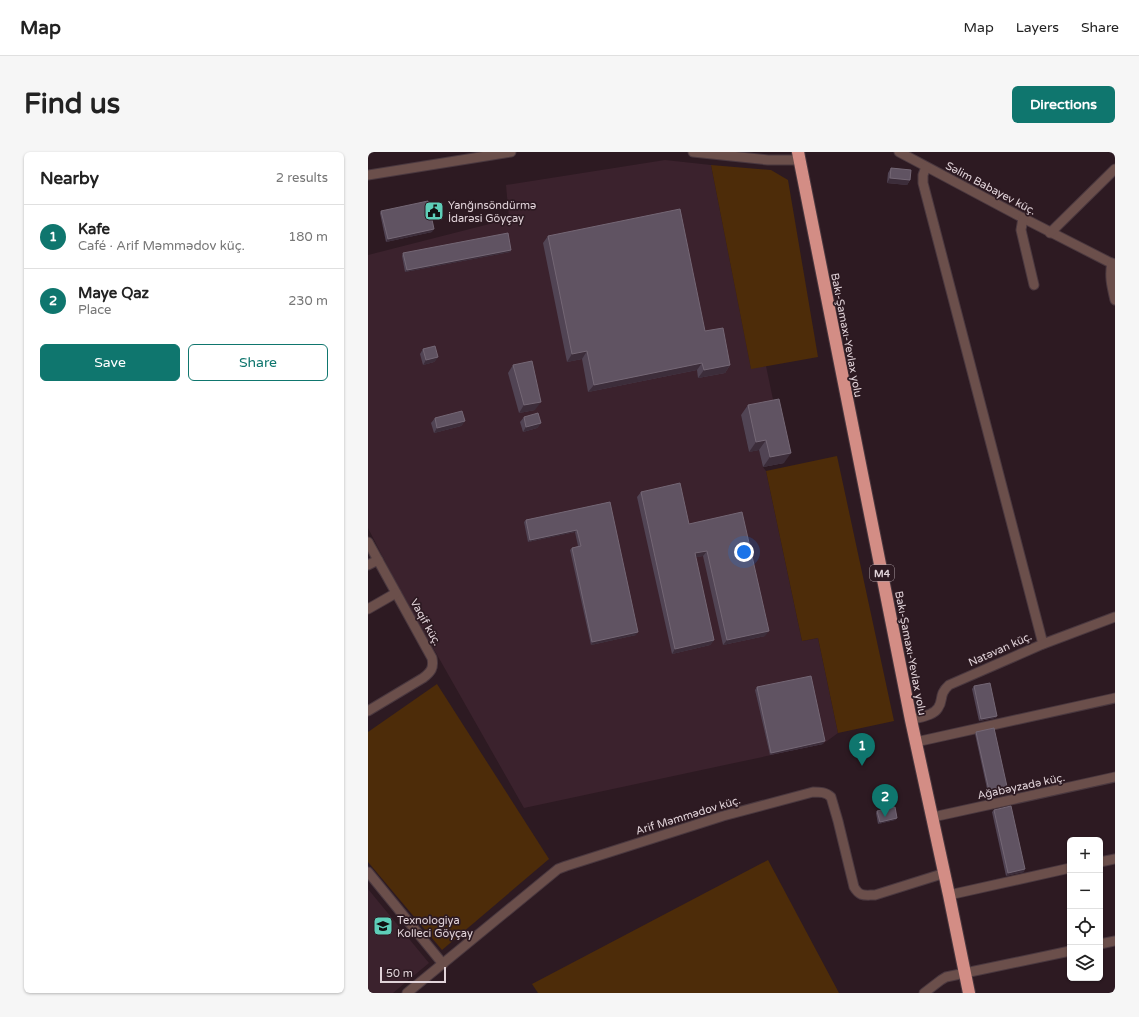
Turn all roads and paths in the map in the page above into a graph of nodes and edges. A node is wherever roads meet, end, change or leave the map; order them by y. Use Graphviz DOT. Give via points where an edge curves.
graph roads {
  1 [pos="511,152"];
  2 [pos="693,152"];
  3 [pos="899,152"];
  4 [pos="767,156"];
  5 [pos="798,156"];
  6 [pos="926,167"];
  7 [pos="1115,169"];
  8 [pos="368,175"];
  9 [pos="1023,218"];
  10 [pos="1050,233"];
  11 [pos="1113,264"];
  12 [pos="1034,284"];
  13 [pos="1115,300"];
  14 [pos="368,542"];
  15 [pos="378,560"];
  16 [pos="368,565"];
  17 [pos="396,593"];
  18 [pos="368,609"];
  19 [pos="1115,617"];
  20 [pos="1042,644"];
  21 [pos="1115,698"];
  22 [pos="368,711"];
  23 [pos="911,720"];
  24 [pos="916,742"];
  25 [pos="1115,777"];
  26 [pos="933,817"];
  27 [pos="1115,858"];
  28 [pos="1103,861"];
  29 [pos="1067,869"];
  30 [pos="368,872"];
  31 [pos="944,873"];
  32 [pos="949,895"];
  33 [pos="1115,940"];
  34 [pos="1103,943"];
  35 [pos="1067,952"];
  36 [pos="443,964"];
  37 [pos="965,974"];
  38 [pos="407,993"];
  39 [pos="924,993"];
  40 [pos="969,993"];
  1 -- 8 [label="street"];
  2 -- 4 [label="street"];
  3 -- 6 [label="street, Səlim Babayev küç."];
  4 -- 5 [label="street"];
  5 -- 23 [label="highway, Bakı-Şamaxı-Yevlax yolu / M4"];
  6 -- 9 [label="street, Səlim Babayev küç."];
  6 -- 20 [label="street" via="923,183"];
  7 -- 10 [label="street"];
  9 -- 10 [label="street, Səlim Babayev küç."];
  9 -- 12 [label="street" via="1021,230"];
  10 -- 11 [label="street, Səlim Babayev küç."];
  11 -- 13 [label="street" via="1110,272"];
  14 -- 15 [label="street, Vaqif küç."];
  15 -- 16 [label="street"];
  15 -- 17 [label="street, Vaqif küç."];
  17 -- 18 [label="street"];
  17 -- 22 [label="street, Vaqif küç." via="434,664 430,673 423,678"];
  19 -- 20 [label="street, Natəvan küç."];
  20 -- 23 [label="street, Natəvan küç." via="949,685 943,691 939,708 931,714"];
  21 -- 24 [label="street"];
  23 -- 24 [label="highway, Bakı-Şamaxı-Yevlax yolu / M4"];
  24 -- 26 [label="highway, Bakı-Şamaxı-Yevlax yolu / M4"];
  25 -- 26 [label="street, Ağabəyzadə küç."];
  26 -- 31 [label="highway, Bakı-Şamaxı-Yevlax yolu / M4"];
  27 -- 28 [label="street"];
  29 -- 32 [label="street"];
  30 -- 36 [label="street"];
  31 -- 32 [label="highway, Bakı-Şamaxı-Yevlax yolu / M4"];
  31 -- 36 [label="street, Arif Məmmədov küç." via="875,895 858,893 831,797 822,792 813,792 723,816 558,869"];
  32 -- 37 [label="highway, Bakı-Şamaxı-Yevlax yolu / M4"];
  33 -- 34 [label="street"];
  35 -- 37 [label="street"];
  36 -- 38 [label="street, Arif Məmmədov küç."];
  37 -- 39 [label="street" via="946,977"];
  37 -- 40 [label="highway, Bakı-Şamaxı-Yevlax yolu / M4"];
}
